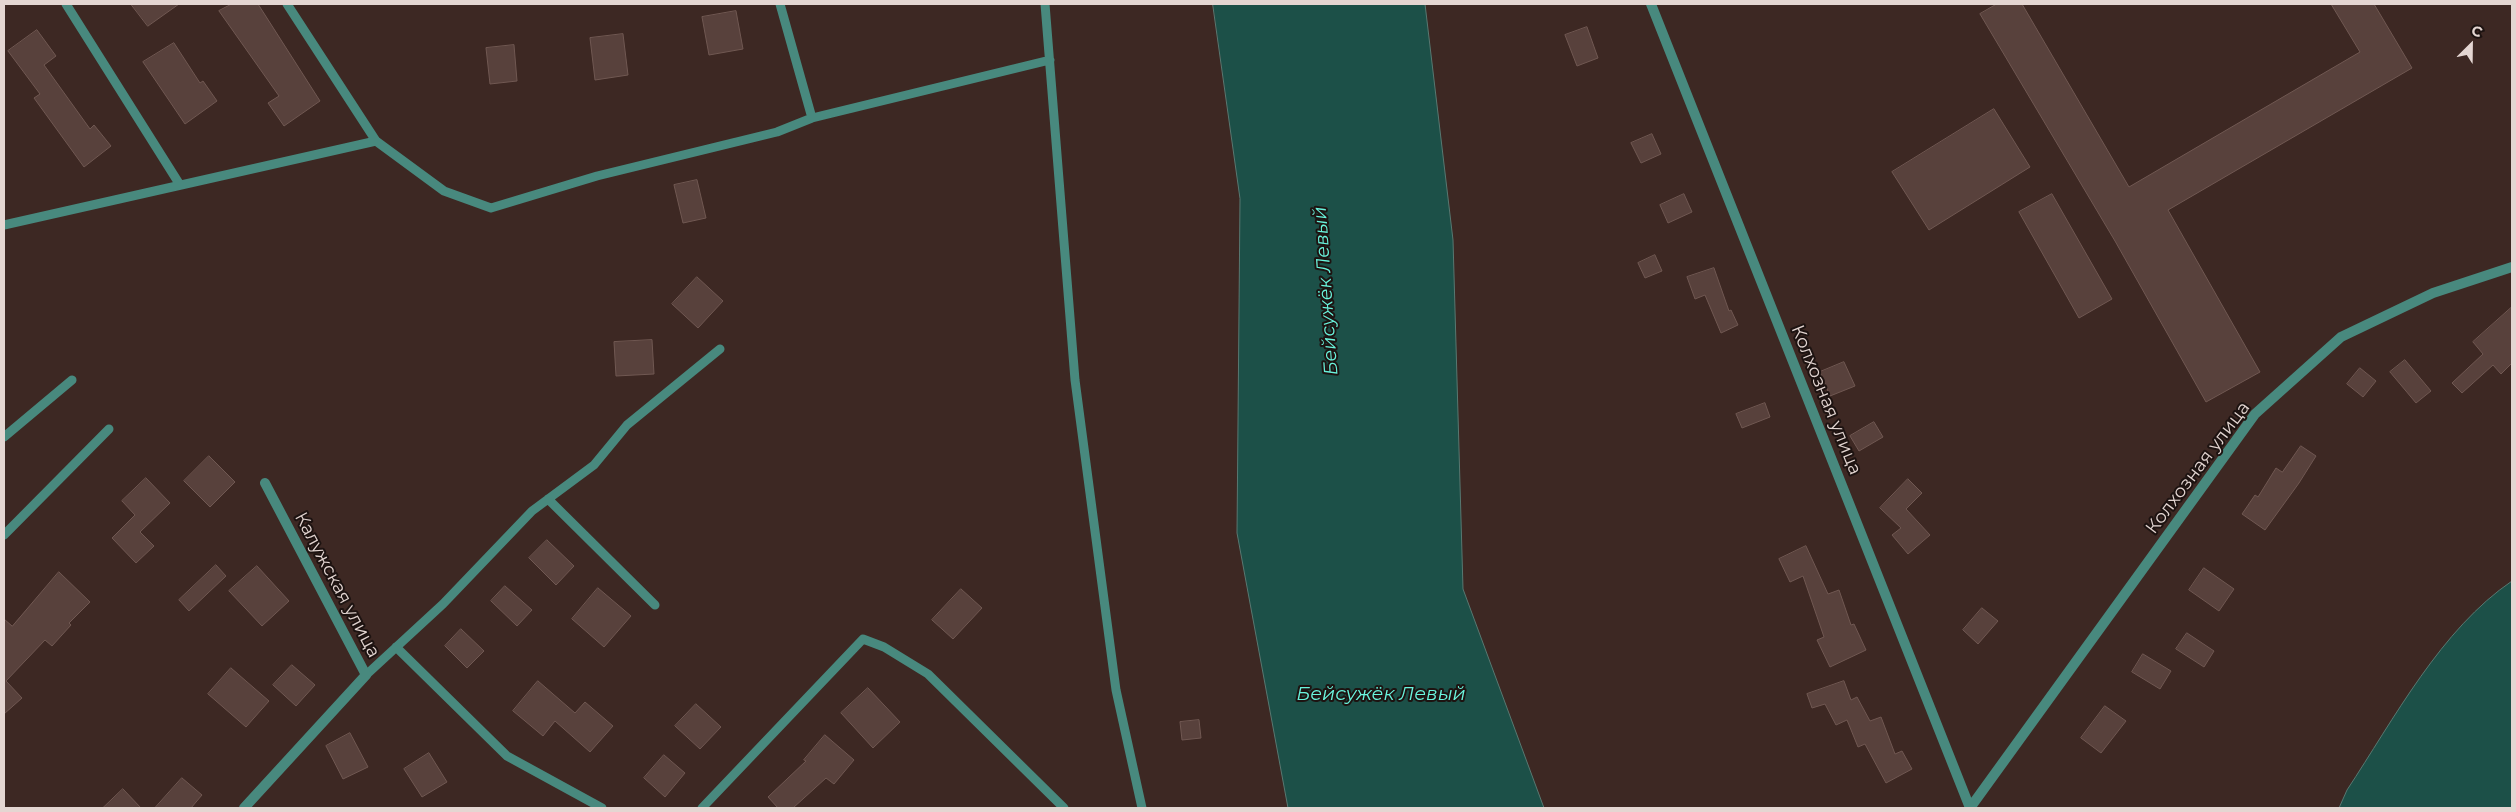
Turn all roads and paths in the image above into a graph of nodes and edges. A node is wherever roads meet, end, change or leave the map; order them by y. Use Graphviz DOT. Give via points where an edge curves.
graph roads {
  1 [pos="66,4"];
  2 [pos="287,4"];
  3 [pos="780,4"];
  4 [pos="1046,4"];
  5 [pos="1651,4"];
  6 [pos="1050,60"];
  7 [pos="812,118"];
  8 [pos="376,141"];
  9 [pos="180,185"];
  10 [pos="4,224"];
  11 [pos="2512,268"];
  12 [pos="720,349"];
  13 [pos="72,380"];
  14 [pos="109,428"];
  15 [pos="4,437"];
  16 [pos="265,483"];
  17 [pos="548,499"];
  18 [pos="4,535"];
  19 [pos="655,605"];
  20 [pos="396,647"];
  21 [pos="366,675"];
  22 [pos="244,808"];
  23 [pos="602,808"];
  24 [pos="702,808"];
  25 [pos="1064,808"];
  26 [pos="1142,808"];
  27 [pos="1970,808"];
  1 -- 9 [label="lane"];
  2 -- 8 [label="lane"];
  3 -- 7 [label="lane"];
  4 -- 6 [label="lane"];
  5 -- 27 [label="street, Колхозная улица"];
  6 -- 7 [label="lane"];
  6 -- 26 [label="lane" via="1075,380 1116,690"];
  7 -- 8 [label="lane" via="777,132 597,176 492,208 444,191"];
  8 -- 9 [label="lane"];
  9 -- 10 [label="lane"];
  11 -- 27 [label="street, Колхозная улица" via="2433,293 2341,337 2255,414"];
  12 -- 17 [label="lane" via="627,425 594,465"];
  13 -- 15 [label="lane"];
  14 -- 18 [label="lane"];
  16 -- 21 [label="street, Калужская улица"];
  17 -- 19 [label="lane"];
  17 -- 20 [label="lane" via="532,511 443,604"];
  20 -- 21 [label="lane"];
  20 -- 23 [label="lane" via="507,756"];
  21 -- 22 [label="street, Калужская улица"];
  24 -- 25 [label="lane" via="863,639 884,647 928,674"];
}
